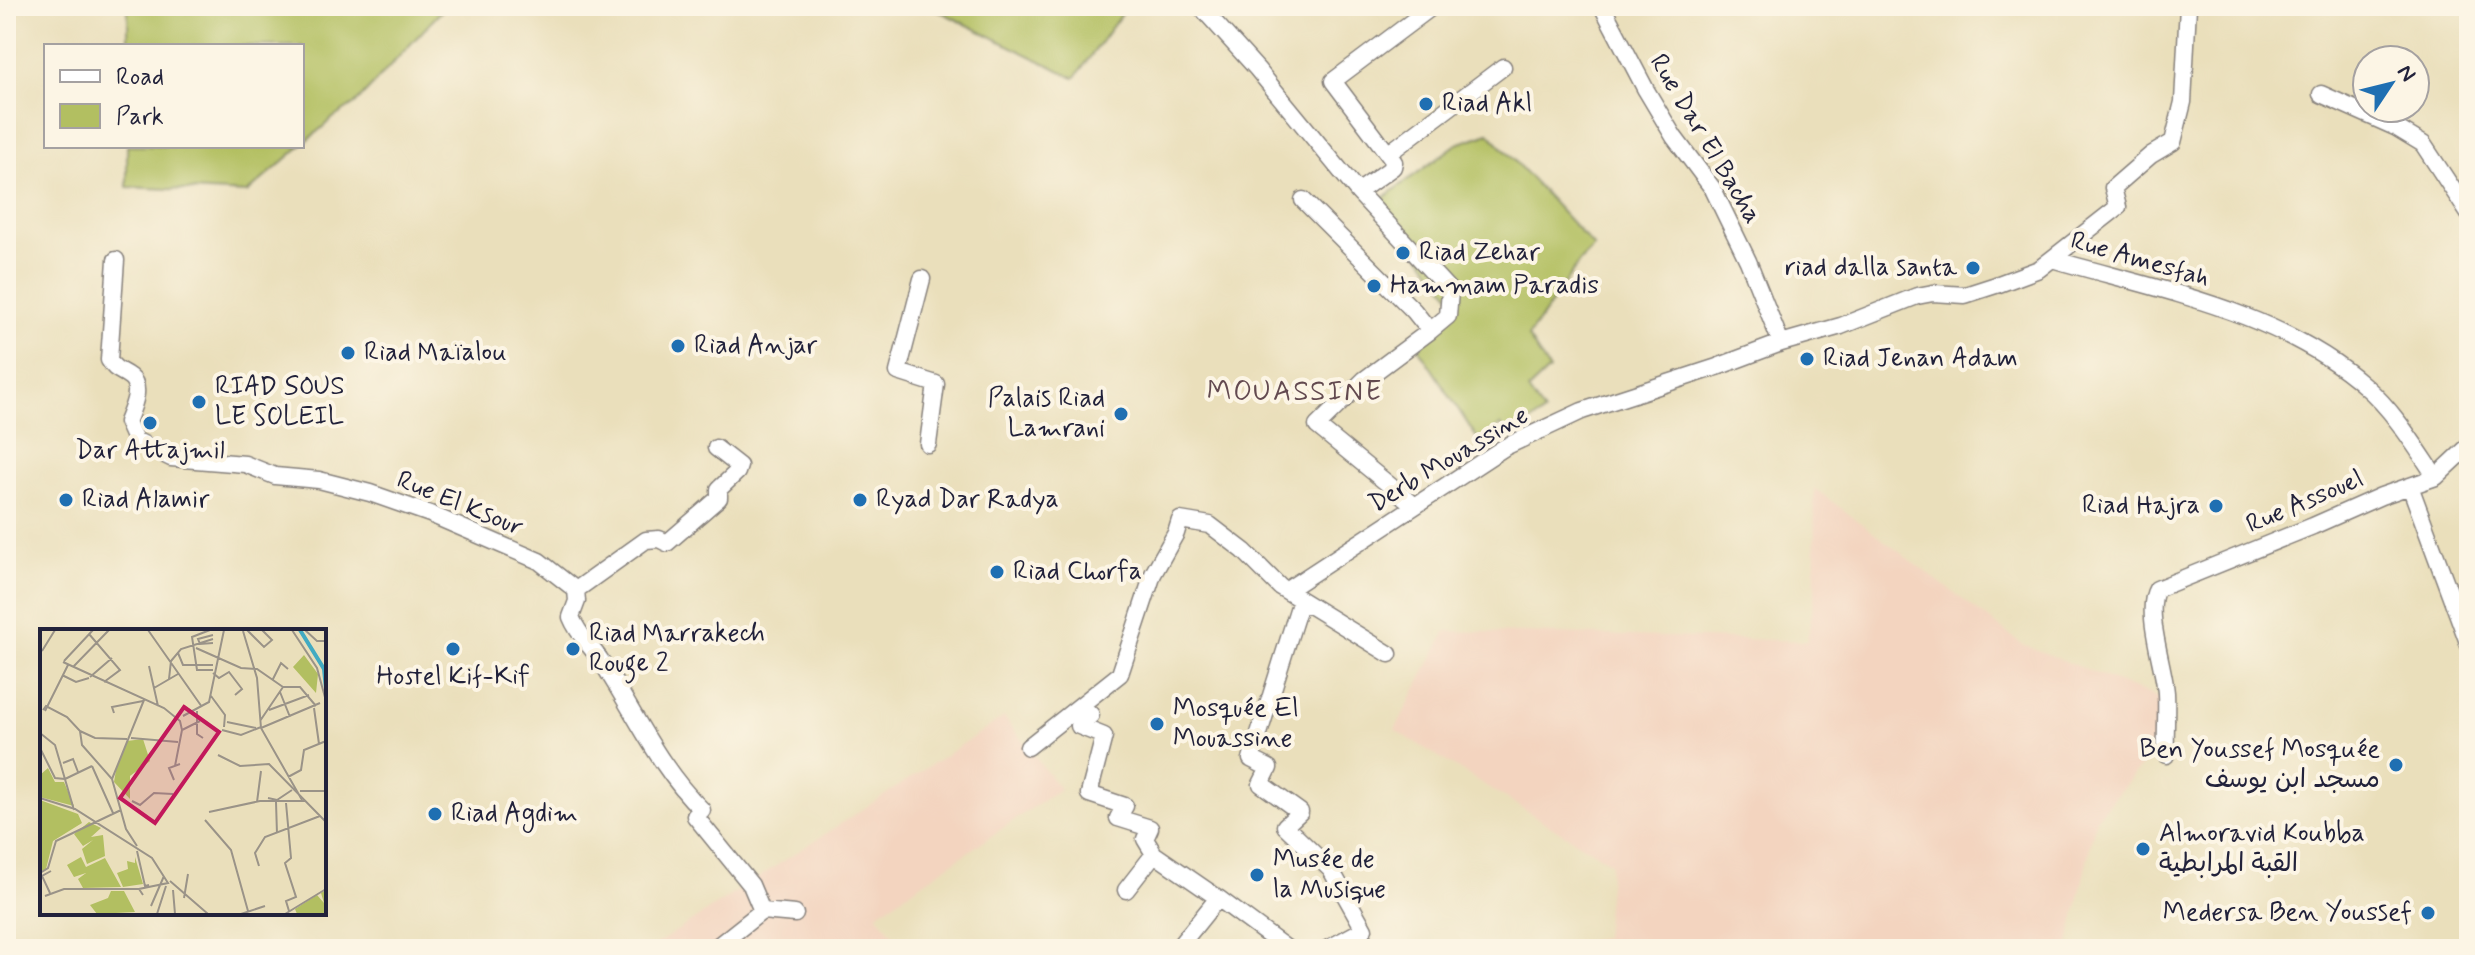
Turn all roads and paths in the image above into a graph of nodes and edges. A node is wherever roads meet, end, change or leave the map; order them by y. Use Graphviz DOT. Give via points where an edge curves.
graph roads {
  1 [pos="1200,6"];
  2 [pos="1433,6"];
  3 [pos="1602,6"];
  4 [pos="2188,6"];
  5 [pos="1503,67"];
  6 [pos="2321,94"];
  7 [pos="1389,153"];
  8 [pos="1358,192"];
  9 [pos="1303,200"];
  10 [pos="2469,214"];
  11 [pos="2052,259"];
  12 [pos="116,260"];
  13 [pos="922,279"];
  14 [pos="1430,331"];
  15 [pos="1781,343"];
  16 [pos="928,444"];
  17 [pos="2469,446"];
  18 [pos="716,448"];
  19 [pos="2436,477"];
  20 [pos="2410,486"];
  21 [pos="1415,506"];
  22 [pos="576,590"];
  23 [pos="1294,595"];
  24 [pos="2469,645"];
  25 [pos="1389,654"];
  26 [pos="1081,705"];
  27 [pos="1028,747"];
  28 [pos="2166,755"];
  29 [pos="1154,854"];
  30 [pos="1126,890"];
  31 [pos="1218,898"];
  32 [pos="762,911"];
  33 [pos="795,914"];
  34 [pos="714,949"];
  35 [pos="1177,949"];
  36 [pos="1287,949"];
  37 [pos="1327,949"];
  1 -- 8 [label="street"];
  2 -- 7 [label="street" via="1333,81"];
  3 -- 15 [label="street, Rue Dar El Bacha" via="1674,137 1713,189"];
  4 -- 11 [label="street" via="2186,76 2173,142 2113,188 2118,207"];
  5 -- 7 [label="street"];
  6 -- 10 [label="street" via="2423,144"];
  7 -- 8 [label="street" via="1393,167"];
  8 -- 14 [label="street" via="1450,291 1448,316"];
  9 -- 14 [label="street"];
  11 -- 15 [label="street, Rue Amesfah" via="1977,292 1917,296"];
  11 -- 19 [label="street, Rue Amesfah" via="2257,320 2316,349 2366,387"];
  12 -- 22 [label="street, Rue El Ksour" via="109,360 114,370 135,383 127,422 135,440 171,458 245,464 275,476 370,493 539,561"];
  13 -- 16 [label="street" via="898,372 936,384"];
  14 -- 21 [label="street" via="1364,380 1317,426"];
  15 -- 21 [label="street, Derb Mouassine" via="1582,411 1505,447"];
  17 -- 19 [label="street, Rue Assouel"];
  18 -- 22 [label="street" via="739,466 719,489 719,498 667,543 646,540"];
  19 -- 20 [label="street, Rue Assouel"];
  20 -- 24 [label="street"];
  20 -- 28 [label="street, Rue Assouel" via="2157,589 2153,613 2166,691"];
  21 -- 23 [label="street, Derb Mouassine"];
  22 -- 32 [label="street" via="571,617 576,627 670,774 702,810 695,816 751,885"];
  23 -- 25 [label="street"];
  23 -- 26 [label="street" via="1210,525 1180,520 1153,574 1120,674"];
  23 -- 37 [label="street" via="1251,759 1269,768 1261,784 1300,812 1285,826 1331,870 1364,929"];
  26 -- 27 [label="street"];
  26 -- 29 [label="street" via="1091,715 1079,726 1104,736 1089,794 1125,806 1118,818 1150,828 1145,839"];
  29 -- 30 [label="street"];
  29 -- 31 [label="street"];
  31 -- 35 [label="street"];
  31 -- 36 [label="street"];
  32 -- 33 [label="street"];
  32 -- 34 [label="street"];
}
